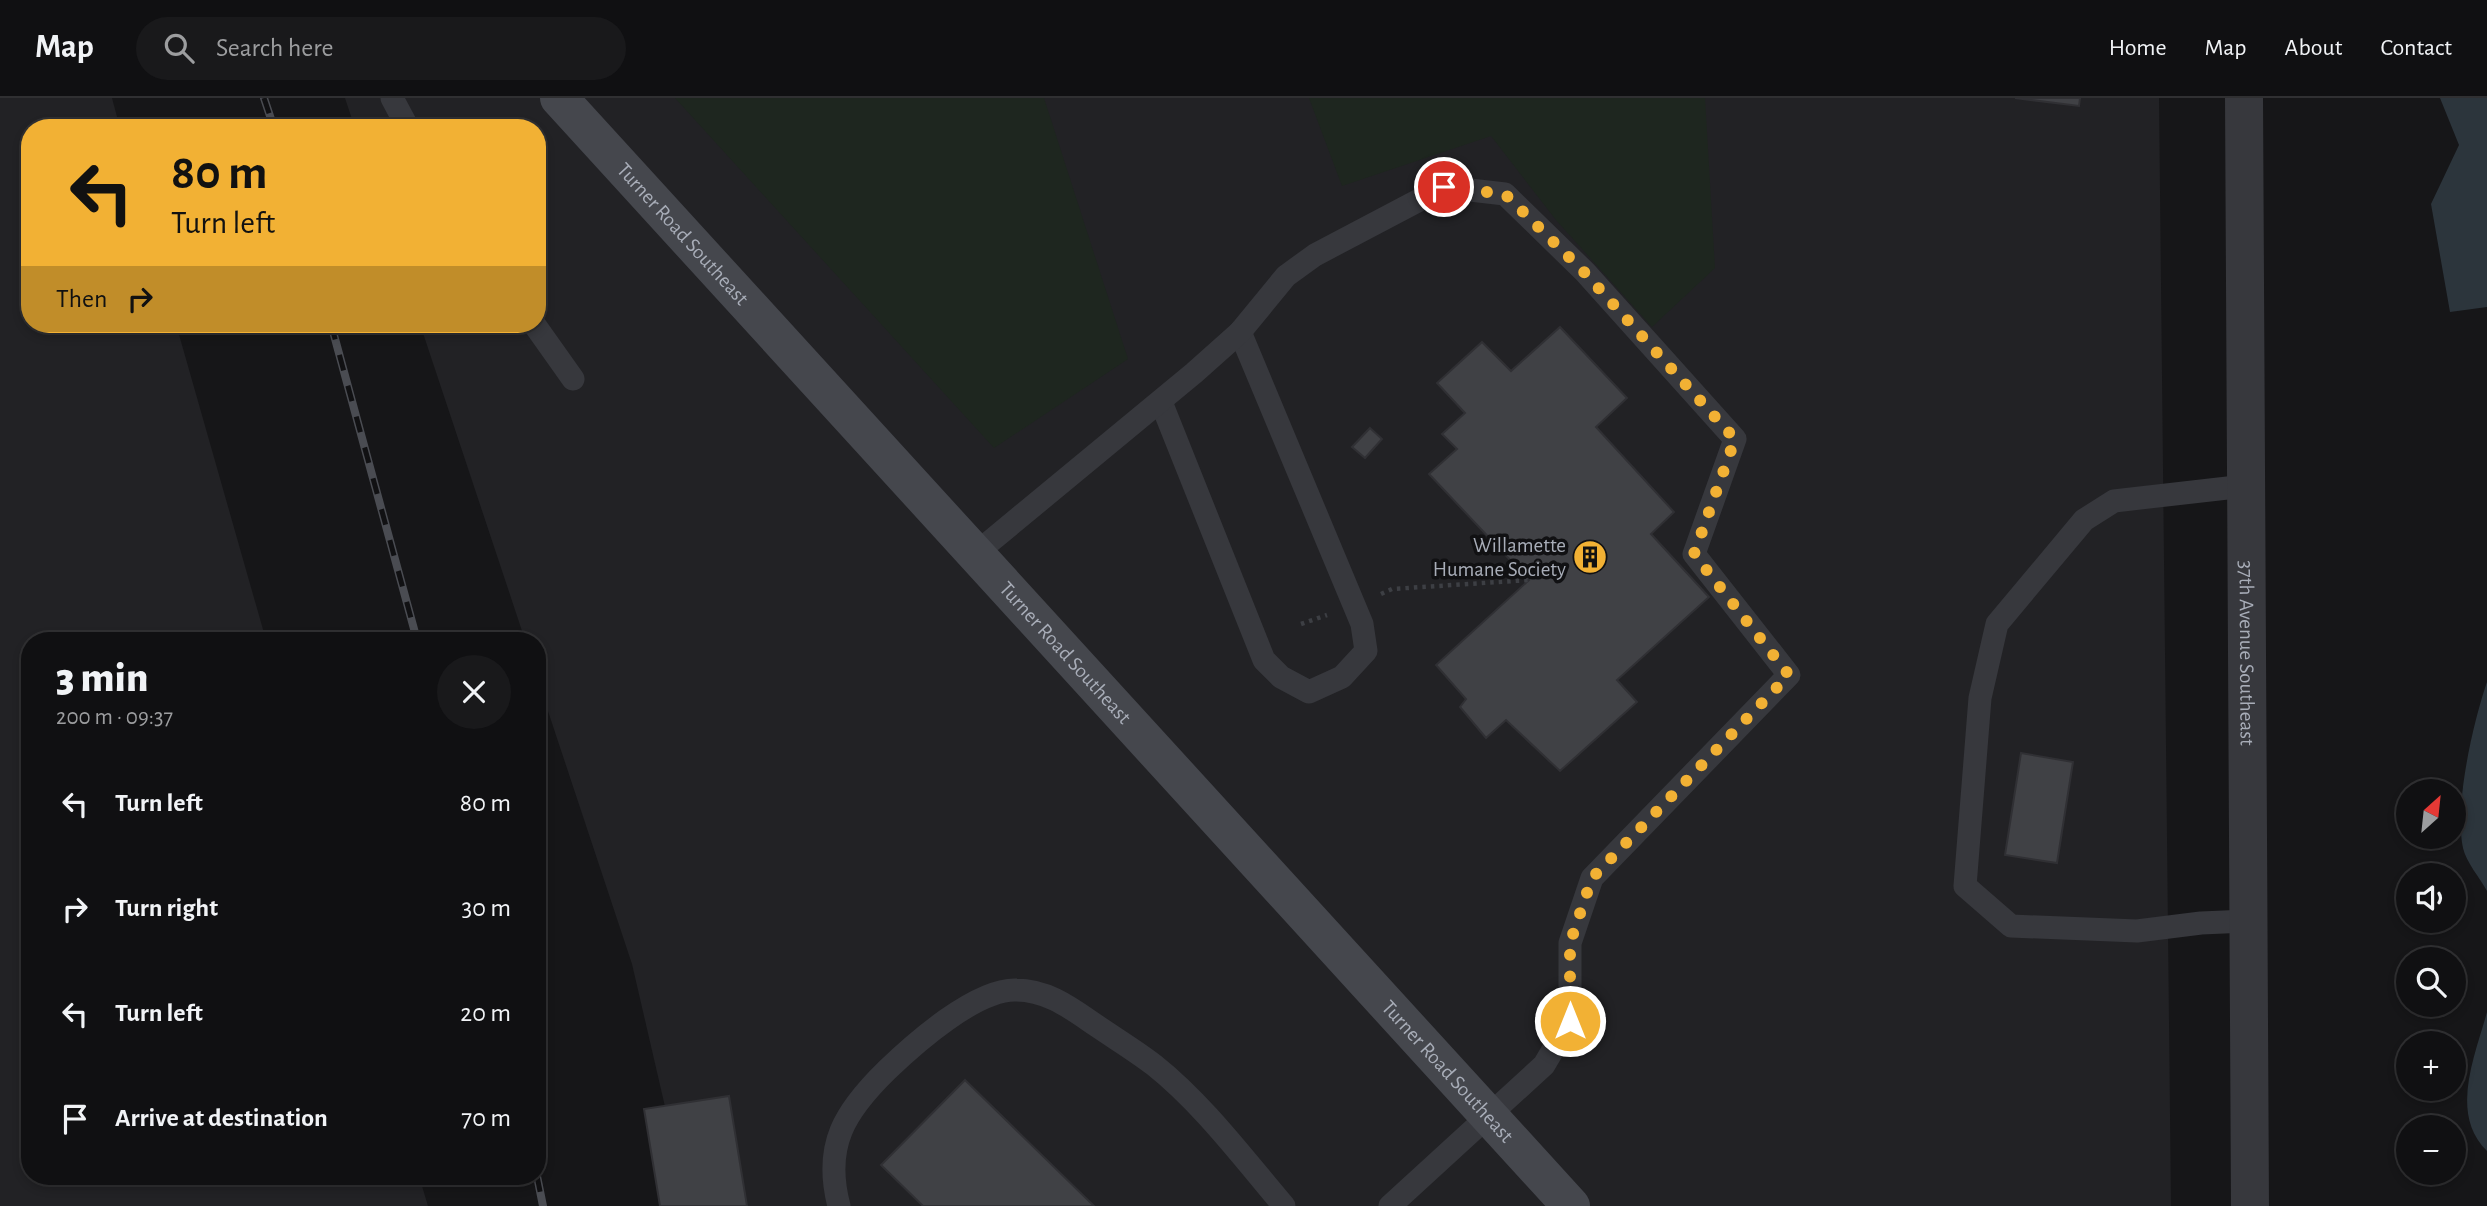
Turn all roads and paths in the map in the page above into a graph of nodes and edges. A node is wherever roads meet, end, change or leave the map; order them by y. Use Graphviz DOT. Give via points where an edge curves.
graph roads {
  1 [pos="393,98"];
  2 [pos="559,98"];
  3 [pos="2244,98"];
  4 [pos="404,119"];
  5 [pos="1240,332"];
  6 [pos="540,333"];
  7 [pos="573,379"];
  8 [pos="1161,402"];
  9 [pos="2245,485"];
  10 [pos="975,554"];
  11 [pos="1529,580"];
  12 [pos="1353,605"];
  13 [pos="1301,624"];
  14 [pos="2247,922"];
  15 [pos="1490,1116"];
  16 [pos="839,1206"];
  17 [pos="1283,1206"];
  18 [pos="1390,1206"];
  19 [pos="1572,1206"];
  20 [pos="2250,1206"];
  1 -- 4 [label="lane"];
  2 -- 10 [label="main road, Turner Road Southeast"];
  3 -- 9 [label="street, 37th Avenue Southeast"];
  5 -- 8 [label="lane"];
  5 -- 12 [label="lane"];
  5 -- 15 [label="lane" via="1286,276 1315,255 1444,187 1505,194 1584,272 1735,439 1694,554 1789,675 1592,878 1570,943 1570,1021 1544,1065"];
  6 -- 7 [label="lane"];
  8 -- 10 [label="lane"];
  8 -- 12 [label="lane" via="1264,660 1272,669 1309,692 1342,677 1366,651"];
  9 -- 14 [label="street, 37th Avenue Southeast"];
  9 -- 14 [label="lane" via="2115,501 2084,520 1997,624 1980,698 1965,886 2011,926 2137,931"];
  10 -- 15 [label="main road, Turner Road Southeast"];
  11 -- 12 [label="path" via="1392,589"];
  12 -- 13 [label="path"];
  14 -- 20 [label="street, 37th Avenue Southeast"];
  15 -- 18 [label="lane"];
  15 -- 19 [label="main road, Turner Road Southeast"];
  16 -- 17 [label="lane" via="834,1187 836,1143 856,1101 907,1051 969,1004 1014,989 1052,996 1155,1066 1222,1132"];
}
